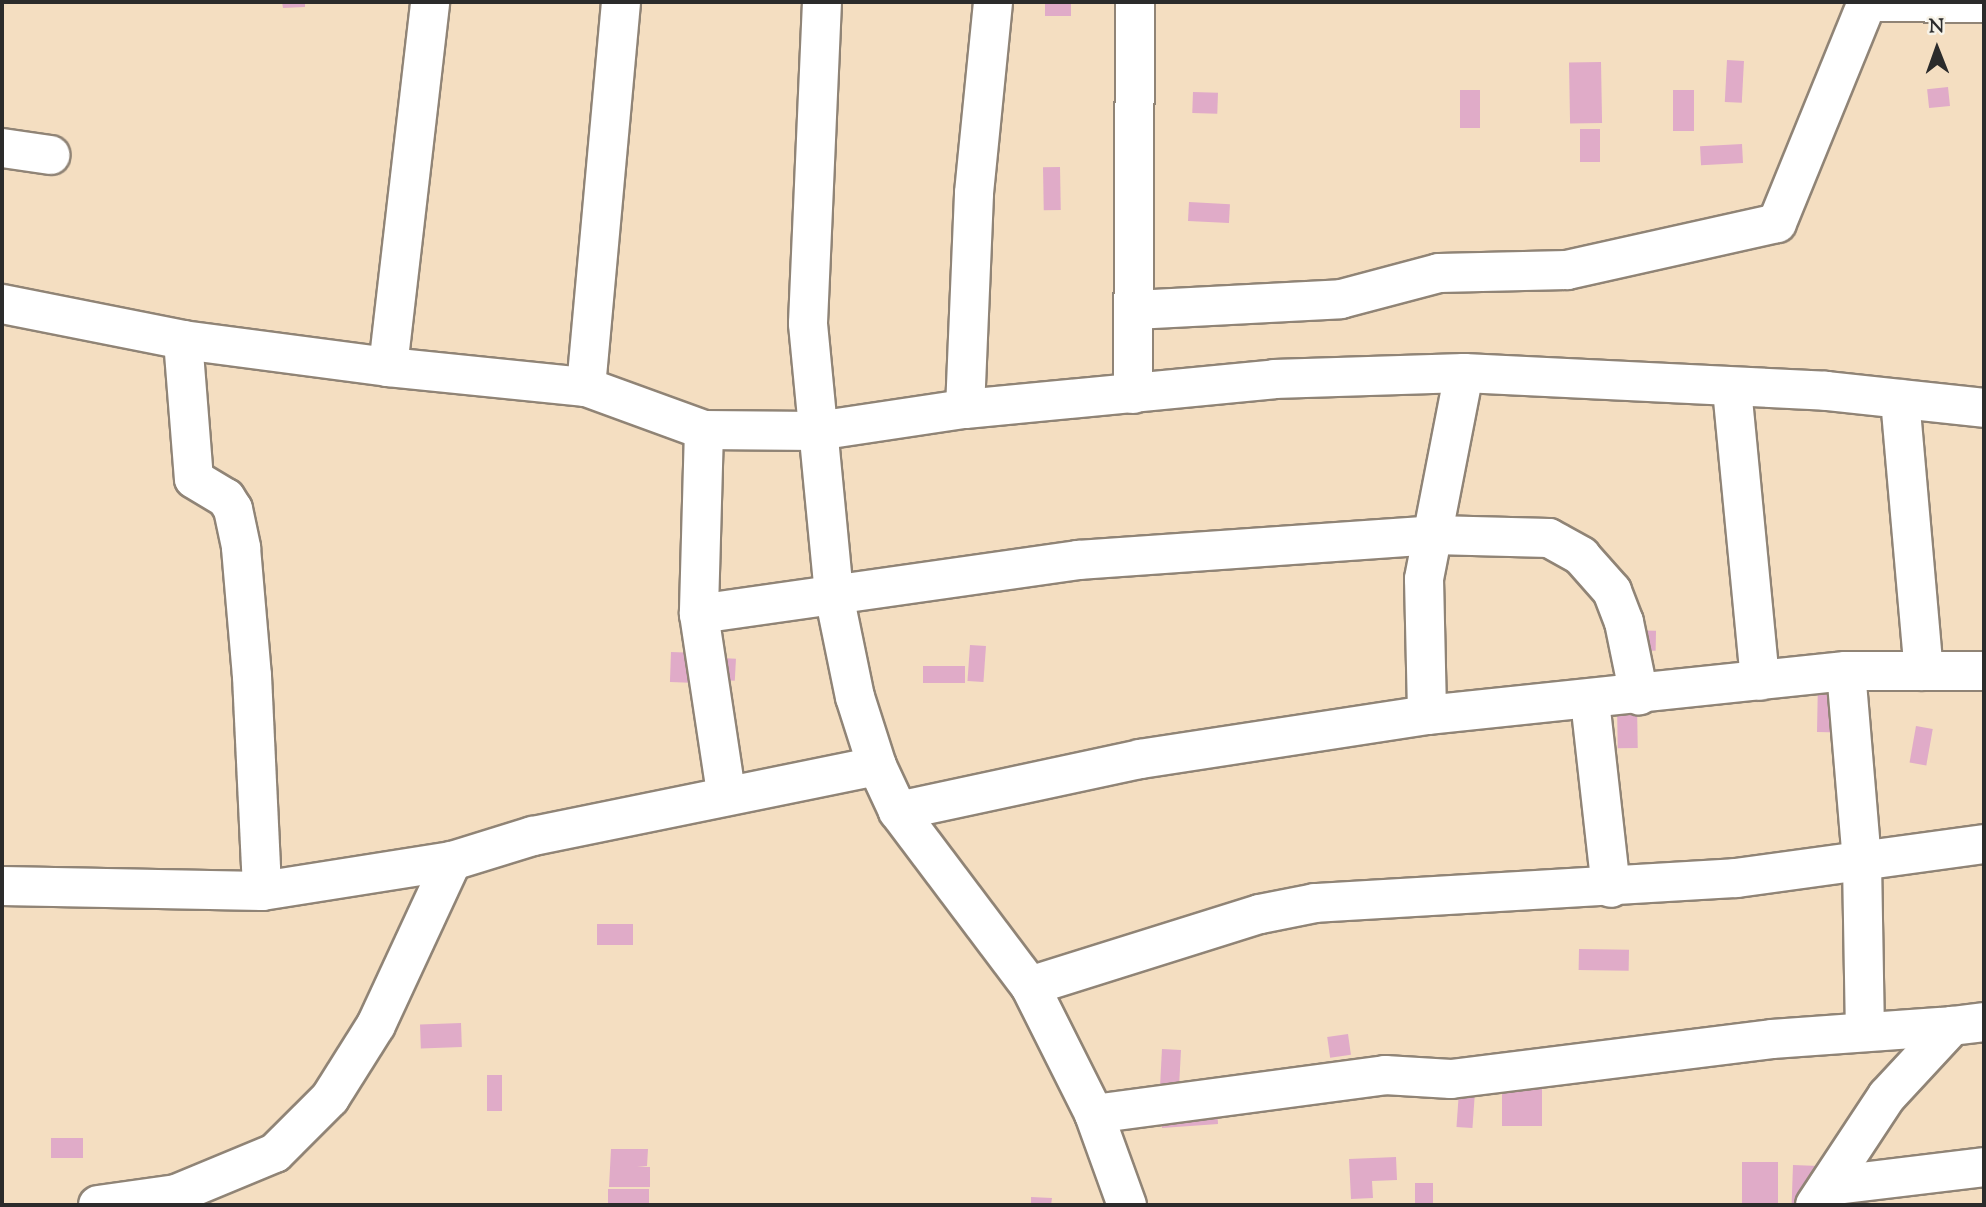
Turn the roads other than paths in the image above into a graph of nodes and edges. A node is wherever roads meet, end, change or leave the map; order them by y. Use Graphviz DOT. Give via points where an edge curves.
graph roads {
  1 [pos="430,2"];
  2 [pos="621,2"];
  3 [pos="822,2"];
  4 [pos="993,2"];
  5 [pos="1135,2"];
  6 [pos="1984,3"];
  7 [pos="2,148"];
  8 [pos="50,155"];
  9 [pos="2,304"];
  10 [pos="1134,310"];
  11 [pos="183,340"];
  12 [pos="388,368"];
  13 [pos="1464,373"];
  14 [pos="586,387"];
  15 [pos="1732,389"];
  16 [pos="1133,394"];
  17 [pos="1900,399"];
  18 [pos="1984,408"];
  19 [pos="964,409"];
  20 [pos="704,429"];
  21 [pos="817,431"];
  22 [pos="1434,534"];
  23 [pos="834,594"];
  24 [pos="699,614"];
  25 [pos="1846,671"];
  26 [pos="1924,671"];
  27 [pos="1984,671"];
  28 [pos="1759,681"];
  29 [pos="1639,695"];
  30 [pos="1590,701"];
  31 [pos="1427,715"];
  32 [pos="877,766"];
  33 [pos="726,793"];
  34 [pos="898,811"];
  35 [pos="1984,844"];
  36 [pos="452,861"];
  37 [pos="1862,862"];
  38 [pos="2,886"];
  39 [pos="1611,888"];
  40 [pos="262,891"];
  41 [pos="1030,986"];
  42 [pos="1968,1024"];
  43 [pos="1865,1032"];
  44 [pos="1094,1114"];
  45 [pos="1984,1167"];
  46 [pos="1822,1196"];
  47 [pos="98,1205"];
  48 [pos="1127,1205"];
  1 -- 12 [label="street"];
  2 -- 14 [label="street"];
  3 -- 21 [label="street" via="808,324"];
  4 -- 19 [label="street" via="974,193"];
  5 -- 10 [label="street"];
  6 -- 10 [label="street" via="1867,2 1777,223 1567,271 1439,273 1341,299"];
  7 -- 8 [label="street"];
  9 -- 11 [label="street"];
  10 -- 16 [label="street"];
  11 -- 12 [label="street"];
  11 -- 40 [label="street" via="194,479 219,492 233,509 240,548 252,676"];
  12 -- 14 [label="street"];
  13 -- 15 [label="street"];
  13 -- 16 [label="street" via="1274,379"];
  13 -- 22 [label="street"];
  14 -- 20 [label="street"];
  15 -- 17 [label="street"];
  15 -- 28 [label="street"];
  16 -- 19 [label="street"];
  17 -- 18 [label="street"];
  17 -- 26 [label="street"];
  19 -- 21 [label="street"];
  20 -- 21 [label="street"];
  20 -- 24 [label="street"];
  21 -- 23 [label="street"];
  22 -- 23 [label="street" via="1078,560"];
  22 -- 29 [label="street" via="1549,538 1568,545 1619,606"];
  22 -- 31 [label="street" via="1427,553 1422,630"];
  23 -- 24 [label="street"];
  23 -- 32 [label="street" via="855,697"];
  24 -- 33 [label="street"];
  25 -- 26 [label="street"];
  25 -- 28 [label="street"];
  25 -- 37 [label="street"];
  26 -- 27 [label="street"];
  28 -- 29 [label="street"];
  29 -- 30 [label="street"];
  30 -- 31 [label="street"];
  30 -- 39 [label="street"];
  31 -- 34 [label="street" via="1140,759"];
  32 -- 33 [label="street"];
  32 -- 34 [label="street"];
  33 -- 36 [label="street" via="533,836"];
  34 -- 41 [label="street"];
  35 -- 37 [label="street"];
  36 -- 40 [label="street"];
  36 -- 47 [label="street" via="376,1025 330,1098 275,1153 176,1194"];
  37 -- 39 [label="street"];
  37 -- 43 [label="street"];
  38 -- 40 [label="street"];
  39 -- 41 [label="street" via="1315,903 1260,914"];
  41 -- 44 [label="street"];
  42 -- 43 [label="street"];
  42 -- 46 [label="street" via="1887,1096"];
  43 -- 44 [label="street" via="1772,1039 1451,1079 1385,1074"];
  44 -- 48 [label="street"];
  45 -- 46 [label="street"];
}
